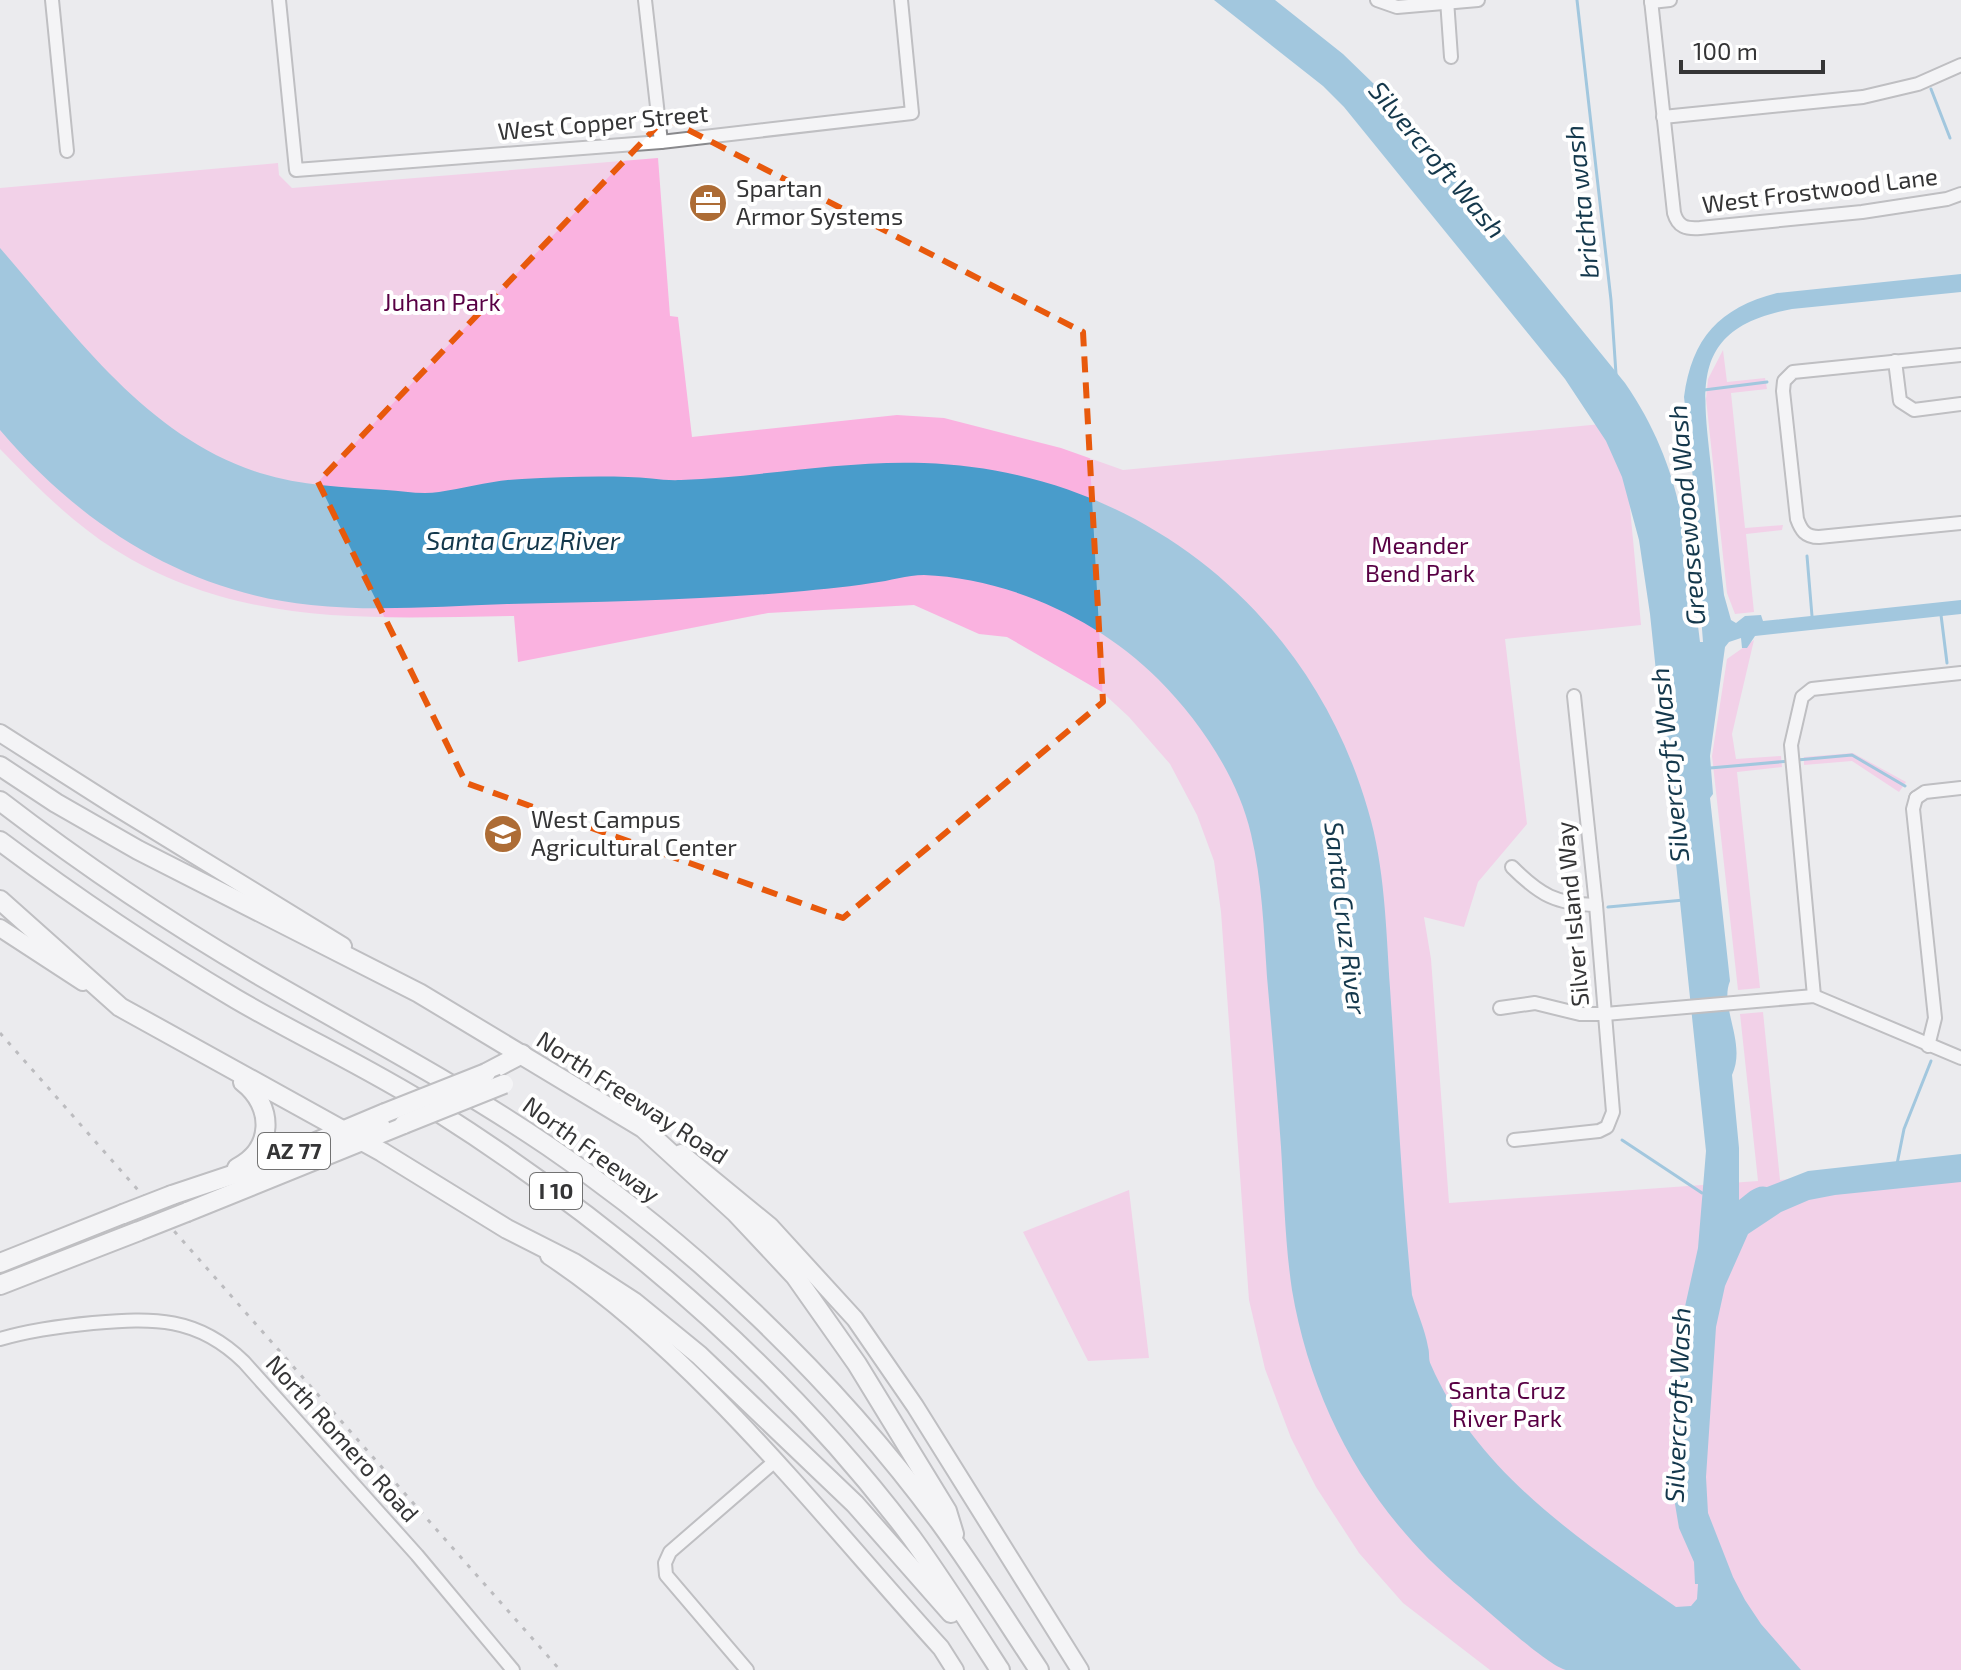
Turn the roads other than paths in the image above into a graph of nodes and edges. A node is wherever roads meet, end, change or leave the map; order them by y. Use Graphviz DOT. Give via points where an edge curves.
graph roads {
  1 [pos="52,0"];
  2 [pos="279,0"];
  3 [pos="645,0"];
  4 [pos="901,0"];
  5 [pos="1377,0"];
  6 [pos="1478,0"];
  7 [pos="1670,0"];
  8 [pos="1651,1"];
  9 [pos="1447,2"];
  10 [pos="1451,57"];
  11 [pos="1961,65"];
  12 [pos="1663,117"];
  13 [pos="661,142"];
  14 [pos="67,151"];
  15 [pos="1961,194"];
  16 [pos="1961,355"];
  17 [pos="1895,361"];
  18 [pos="1961,404"];
  19 [pos="1961,523"];
  20 [pos="1961,673"];
  21 [pos="1574,696"];
  22 [pos="0,733"];
  23 [pos="0,766"];
  24 [pos="1961,788"];
  25 [pos="0,801"];
  26 [pos="0,841"];
  27 [pos="1512,867"];
  28 [pos="0,900"];
  29 [pos="1596,905"];
  30 [pos="0,928"];
  31 [pos="419,993"];
  32 [pos="1814,996"];
  33 [pos="120,1007"];
  34 [pos="1500,1008"];
  35 [pos="1605,1014"];
  36 [pos="1928,1046"];
  37 [pos="199,1051"];
  38 [pos="522,1054"];
  39 [pos="1961,1058"];
  40 [pos="643,1128"];
  41 [pos="342,1130"];
  42 [pos="1514,1140"];
  43 [pos="362,1141"];
  44 [pos="202,1184"];
  45 [pos="507,1229"];
  46 [pos="0,1263"];
  47 [pos="0,1285"];
  48 [pos="0,1339"];
  49 [pos="774,1462"];
  50 [pos="958,1549"];
  51 [pos="513,1670"];
  52 [pos="747,1670"];
  53 [pos="955,1670"];
  54 [pos="999,1670"];
  55 [pos="1039,1670"];
  56 [pos="1080,1670"];
  1 -- 14 [label="street"];
  2 -- 13 [label="street, West Copper Street" via="296,170"];
  3 -- 13 [label="street"];
  4 -- 13 [label="street, West Copper Street" via="912,113"];
  5 -- 9 [label="street" via="1397,7"];
  6 -- 9 [label="street"];
  7 -- 8 [label="street"];
  8 -- 12 [label="street"];
  9 -- 10 [label="street"];
  11 -- 12 [label="street" via="1918,84 1863,97"];
  12 -- 15 [label="street, West Frostwood Lane" via="1680,228 1862,212"];
  16 -- 17 [label="street"];
  17 -- 18 [label="street" via="1900,401 1914,410"];
  17 -- 19 [label="street" via="1786,374 1783,391 1803,538"];
  20 -- 32 [label="street" via="1805,691 1791,745"];
  21 -- 29 [label="street, Silver Island Way"];
  22 -- 31 [label="main road, North Freeway Road"];
  23 -- 31 [label="highway" via="138,850"];
  24 -- 36 [label="street" via="1913,795 1935,1018"];
  25 -- 50 [label="highway, North Freeway / I 10" via="181,928 501,1115 646,1218 765,1324 850,1413"];
  26 -- 54 [label="highway, I 10" via="63,888 237,999 479,1138 641,1257 744,1348 868,1483"];
  27 -- 29 [label="street" via="1555,900"];
  28 -- 33 [label="highway"];
  29 -- 35 [label="street, Silver Island Way"];
  30 -- 33 [label="main road"];
  31 -- 38 [label="highway, North Freeway Road"];
  32 -- 35 [label="street"];
  32 -- 36 [label="street"];
  33 -- 37 [label="highway"];
  34 -- 35 [label="street" via="1535,1003"];
  35 -- 42 [label="street, Silver Island Way" via="1610,1127"];
  36 -- 39 [label="street"];
  37 -- 41 [label="highway"];
  37 -- 44 [label="highway" via="253,1091 266,1121 263,1141 251,1159"];
  38 -- 40 [label="highway, North Freeway Road"];
  38 -- 41 [label="highway, AZ 77, bridge"];
  38 -- 43 [label="highway, AZ 77, bridge" via="504,1084"];
  40 -- 50 [label="highway" via="795,1276 857,1364 947,1511"];
  40 -- 56 [label="main road, North Freeway Road" via="770,1226 855,1319"];
  41 -- 43 [label="highway"];
  41 -- 44 [label="highway, AZ 77"];
  43 -- 45 [label="highway"];
  43 -- 47 [label="highway, AZ 77, bridge"];
  44 -- 46 [label="highway, AZ 77, bridge"];
  45 -- 49 [label="main road" via="633,1321"];
  45 -- 54 [label="highway" via="595,1276 699,1355 855,1504"];
  48 -- 51 [label="street, North Romero Road" via="39,1329 140,1319 168,1321 228,1348 417,1555"];
  49 -- 52 [label="street" via="670,1552 665,1563 666,1575"];
  49 -- 53 [label="main road"];
  50 -- 55 [label="highway, North Freeway / I 10"];
}
